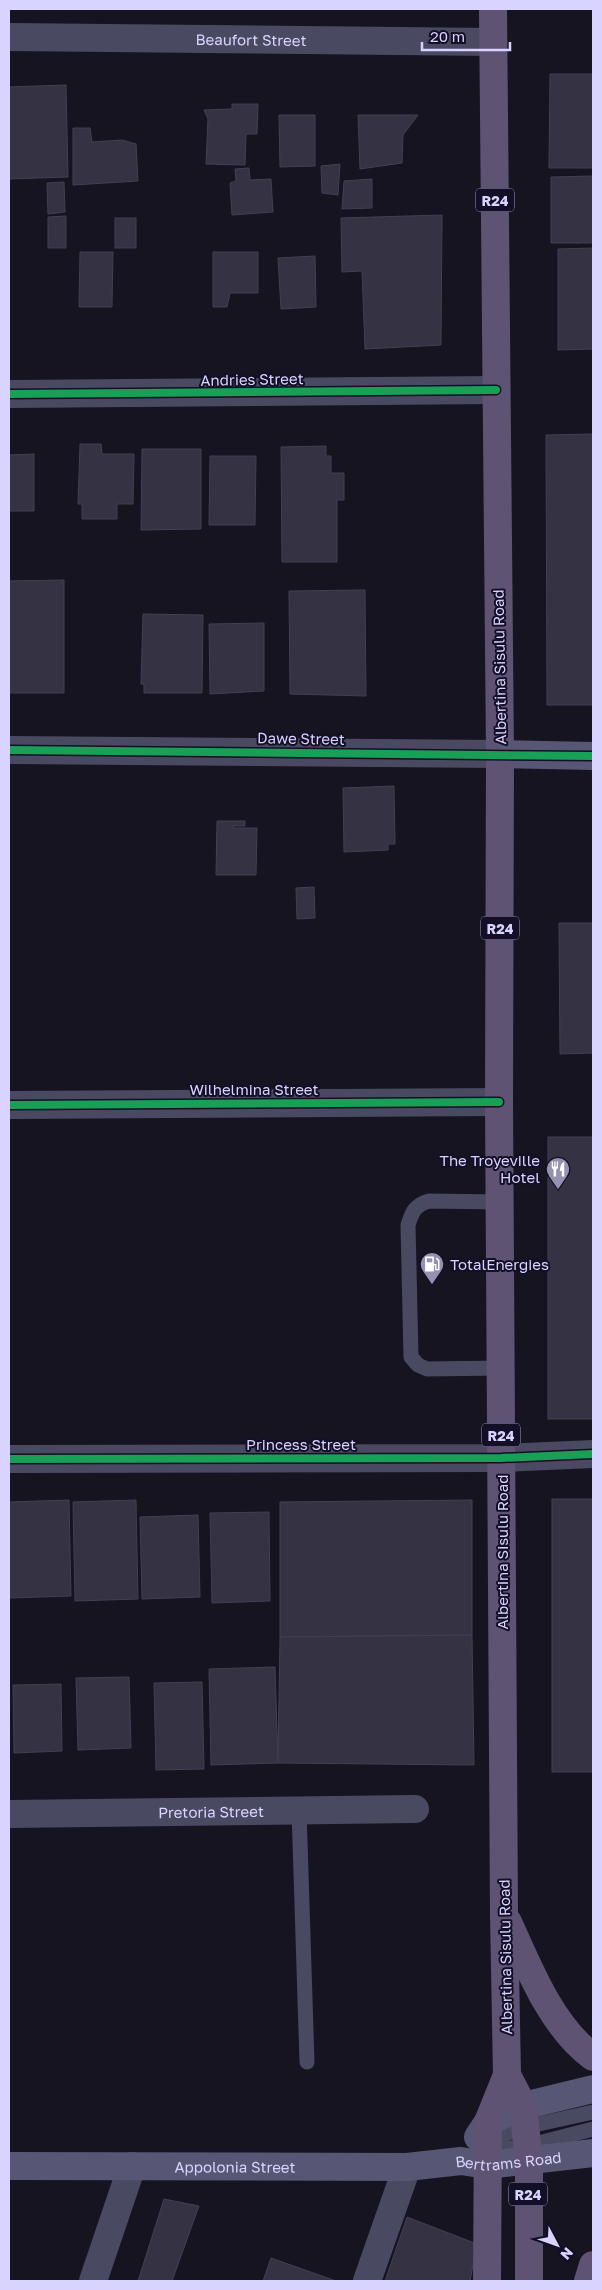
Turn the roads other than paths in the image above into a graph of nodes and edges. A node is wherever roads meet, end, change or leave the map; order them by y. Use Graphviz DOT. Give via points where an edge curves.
graph roads {
  1 [pos="494,9"];
  2 [pos="9,37"];
  3 [pos="493,42"];
  4 [pos="496,390"];
  5 [pos="9,394"];
  6 [pos="9,750"];
  7 [pos="500,754"];
  8 [pos="593,756"];
  9 [pos="499,1102"];
  10 [pos="9,1105"];
  11 [pos="501,1202"];
  12 [pos="501,1368"];
  13 [pos="593,1454"];
  14 [pos="501,1458"];
  15 [pos="9,1459"];
  16 [pos="415,1809"];
  17 [pos="299,1810"];
  18 [pos="9,1814"];
  19 [pos="504,1914"];
  20 [pos="593,2057"];
  21 [pos="307,2062"];
  22 [pos="507,2075"];
  23 [pos="593,2089"];
  24 [pos="593,2112"];
  25 [pos="593,2129"];
  26 [pos="526,2135"];
  27 [pos="482,2148"];
  28 [pos="593,2152"];
  29 [pos="9,2166"];
  30 [pos="132,2166"];
  31 [pos="406,2167"];
  32 [pos="593,2265"];
  33 [pos="93,2281"];
  34 [pos="367,2281"];
  35 [pos="487,2281"];
  36 [pos="529,2281"];
  37 [pos="588,2281"];
  1 -- 3 [label="main road, Albertina Sisulu Road / R24"];
  2 -- 3 [label="street, Beaufort Street"];
  3 -- 4 [label="main road, Albertina Sisulu Road / R24"];
  4 -- 5 [label="street, Andries Street"];
  4 -- 7 [label="main road, Albertina Sisulu Road / R24"];
  6 -- 7 [label="street, Dawe Street"];
  7 -- 8 [label="main road, Dawe Street"];
  7 -- 9 [label="main road, Albertina Sisulu Road / R24"];
  9 -- 10 [label="street, Wilhelmina Street"];
  9 -- 11 [label="main road, Albertina Sisulu Road / R24"];
  11 -- 12 [label="main road, Albertina Sisulu Road / R24"];
  11 -- 12 [label="lane" via="428,1201 418,1204 408,1225 411,1356 418,1365 427,1369"];
  12 -- 14 [label="main road, Albertina Sisulu Road / R24"];
  13 -- 14 [label="street, Princess Street"];
  14 -- 15 [label="street, Princess Street"];
  14 -- 19 [label="main road, Albertina Sisulu Road / R24"];
  16 -- 17 [label="street, Pretoria Street"];
  17 -- 18 [label="street, Pretoria Street"];
  17 -- 21 [label="lane"];
  19 -- 20 [label="main road" via="546,1998 573,2037"];
  19 -- 22 [label="main road, Albertina Sisulu Road / R24"];
  22 -- 26 [label="main road, Albertina Sisulu Road / R24"];
  22 -- 27 [label="main road, Albertina Sisulu Road / R24"];
  23 -- 26 [label="main road, Bertrams Road"];
  24 -- 26 [label="lane"];
  25 -- 26 [label="lane"];
  26 -- 27 [label="main road, Bertrams Road"];
  26 -- 27 [label="main road, Bertrams Road"];
  26 -- 28 [label="main road, Bertrams Road"];
  26 -- 36 [label="main road, Albertina Sisulu Road / R24"];
  27 -- 31 [label="main road, Appolonia Street"];
  27 -- 35 [label="main road, Albertina Sisulu Road / R24"];
  29 -- 30 [label="main road, Appolonia Street"];
  30 -- 31 [label="main road, Appolonia Street"];
  30 -- 33 [label="street"];
  31 -- 34 [label="street"];
  32 -- 37 [label="main road"];
}
